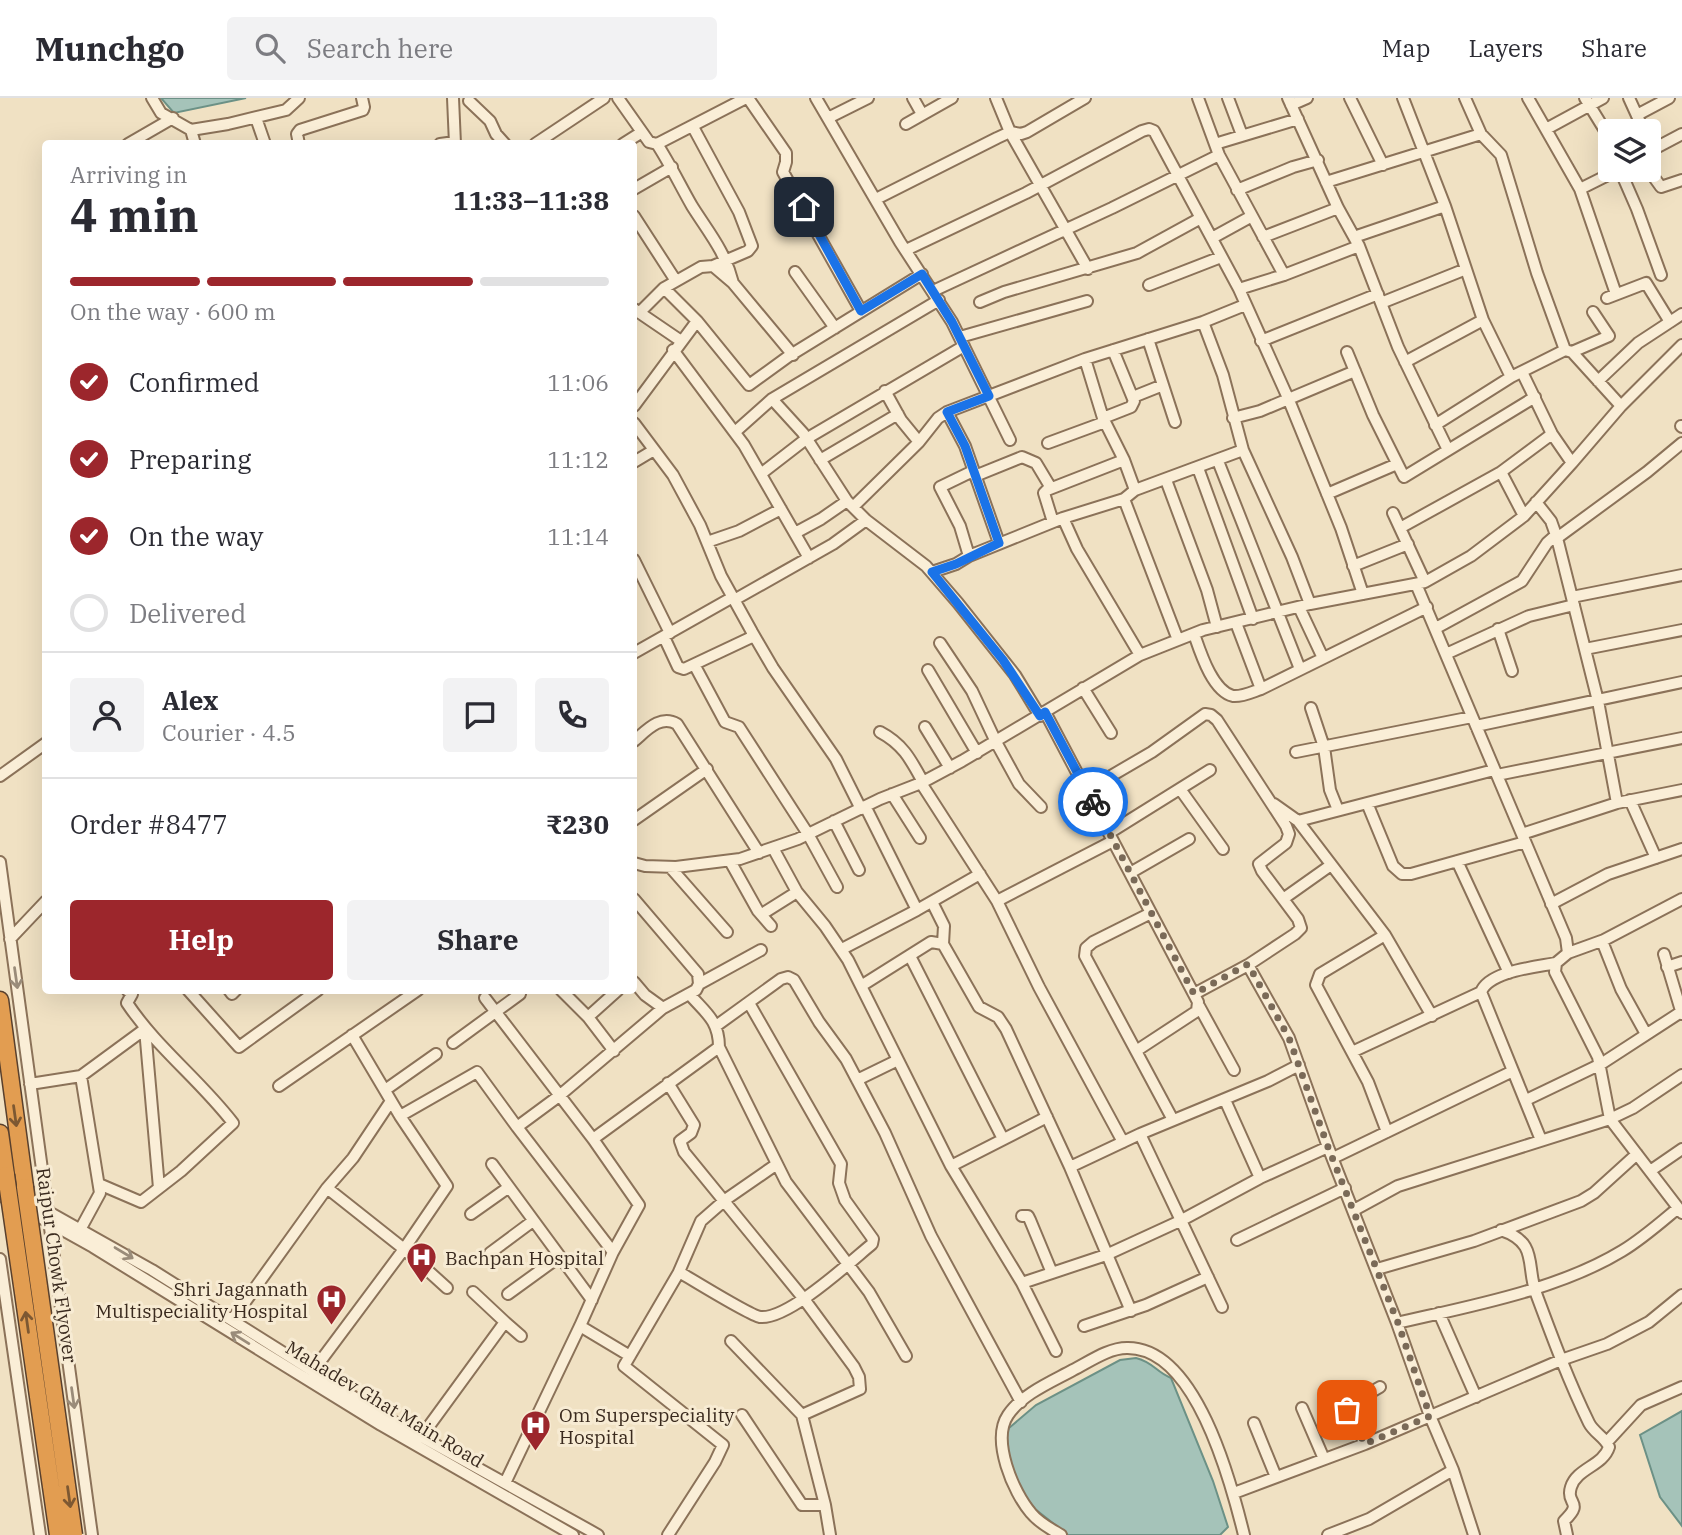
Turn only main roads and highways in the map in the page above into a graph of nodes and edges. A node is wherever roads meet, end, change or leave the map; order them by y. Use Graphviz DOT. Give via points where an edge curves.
graph roads {
  1 [pos="0,1000"];
  2 [pos="0,1133"];
  3 [pos="58,1535"];
  4 [pos="74,1535"];
  1 -- 4 [label="highway, Raipur Chowk Flyover, one-way, bridge"];
  3 -- 2 [label="highway, Raipur Chowk Flyover, one-way, bridge"];
}
